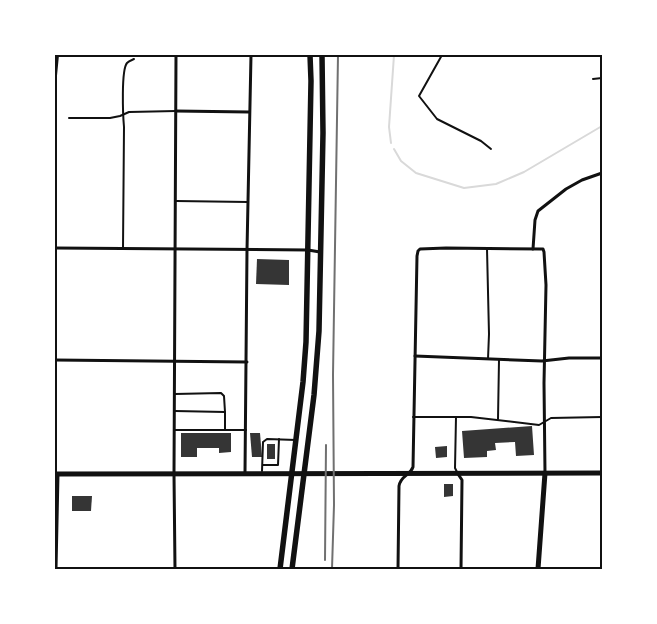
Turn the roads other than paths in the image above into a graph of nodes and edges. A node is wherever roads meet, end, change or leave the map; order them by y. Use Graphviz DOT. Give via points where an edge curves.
graph roads {
  1 [pos="58,55"];
  2 [pos="176,55"];
  3 [pos="251,55"];
  4 [pos="310,55"];
  5 [pos="322,55"];
  6 [pos="442,55"];
  7 [pos="134,59"];
  8 [pos="55,60"];
  9 [pos="57,64"];
  10 [pos="602,78"];
  11 [pos="593,79"];
  12 [pos="55,86"];
  13 [pos="176,112"];
  14 [pos="249,112"];
  15 [pos="122,114"];
  16 [pos="69,118"];
  17 [pos="491,149"];
  18 [pos="602,174"];
  19 [pos="176,201"];
  20 [pos="248,202"];
  21 [pos="602,203"];
  22 [pos="55,248"];
  23 [pos="123,248"];
  24 [pos="176,248"];
  25 [pos="602,248"];
  26 [pos="487,249"];
  27 [pos="533,249"];
  28 [pos="247,250"];
  29 [pos="308,250"];
  30 [pos="320,252"];
  31 [pos="602,269"];
  32 [pos="602,306"];
  33 [pos="602,341"];
  34 [pos="415,356"];
  35 [pos="602,358"];
  36 [pos="488,359"];
  37 [pos="55,360"];
  38 [pos="499,360"];
  39 [pos="545,360"];
  40 [pos="175,362"];
  41 [pos="247,362"];
  42 [pos="175,394"];
  43 [pos="175,411"];
  44 [pos="225,412"];
  45 [pos="456,416"];
  46 [pos="602,416"];
  47 [pos="413,417"];
  48 [pos="498,419"];
  49 [pos="544,422"];
  50 [pos="175,430"];
  51 [pos="225,430"];
  52 [pos="246,430"];
  53 [pos="279,439"];
  54 [pos="296,440"];
  55 [pos="263,465"];
  56 [pos="602,473"];
  57 [pos="56,474"];
  58 [pos="174,474"];
  59 [pos="246,474"];
  60 [pos="262,474"];
  61 [pos="292,474"];
  62 [pos="305,474"];
  63 [pos="407,474"];
  64 [pos="458,474"];
  65 [pos="545,474"];
  66 [pos="56,569"];
  67 [pos="176,569"];
  68 [pos="280,569"];
  69 [pos="292,569"];
  70 [pos="398,569"];
  71 [pos="461,569"];
  72 [pos="538,569"];
  1 -- 9 [label="lane"];
  2 -- 13 [label="street"];
  3 -- 14 [label="street"];
  4 -- 29 [label="main road"];
  5 -- 30 [label="main road"];
  6 -- 17 [label="lane" via="418,96 435,117"];
  7 -- 15 [label="lane" via="125,67"];
  8 -- 9 [label="lane"];
  9 -- 12 [label="lane"];
  10 -- 11 [label="lane"];
  13 -- 14 [label="street"];
  13 -- 15 [label="lane"];
  13 -- 19 [label="street"];
  14 -- 20 [label="street"];
  15 -- 16 [label="lane" via="110,118"];
  15 -- 23 [label="lane"];
  18 -- 21 [label="lane"];
  18 -- 27 [label="street" via="574,185 538,212"];
  19 -- 20 [label="lane"];
  19 -- 24 [label="street"];
  20 -- 28 [label="street"];
  22 -- 23 [label="street"];
  23 -- 24 [label="street"];
  24 -- 28 [label="street"];
  24 -- 40 [label="street"];
  25 -- 31 [label="lane"];
  26 -- 27 [label="street"];
  26 -- 34 [label="street" via="434,248 418,252"];
  26 -- 36 [label="lane"];
  27 -- 39 [label="street" via="543,249 545,254"];
  28 -- 29 [label="street"];
  28 -- 41 [label="street"];
  29 -- 30 [label="street"];
  29 -- 54 [label="main road" via="306,342"];
  30 -- 62 [label="main road" via="318,339"];
  32 -- 33 [label="lane"];
  34 -- 36 [label="street"];
  34 -- 47 [label="street"];
  35 -- 39 [label="street"];
  36 -- 38 [label="street"];
  37 -- 40 [label="street"];
  38 -- 39 [label="street"];
  38 -- 48 [label="lane"];
  39 -- 49 [label="street"];
  40 -- 41 [label="street"];
  40 -- 42 [label="street"];
  41 -- 52 [label="street"];
  42 -- 43 [label="street"];
  42 -- 44 [label="lane" via="221,393"];
  43 -- 44 [label="lane"];
  43 -- 50 [label="street"];
  44 -- 51 [label="lane"];
  45 -- 47 [label="lane"];
  45 -- 48 [label="lane"];
  45 -- 64 [label="lane" via="455,468"];
  46 -- 49 [label="lane" via="550,418"];
  47 -- 63 [label="street" via="413,469"];
  48 -- 49 [label="lane" via="539,425"];
  49 -- 65 [label="street"];
  50 -- 51 [label="lane"];
  50 -- 58 [label="street"];
  51 -- 52 [label="lane"];
  52 -- 59 [label="street"];
  53 -- 54 [label="lane"];
  53 -- 55 [label="lane" via="263,442"];
  53 -- 55 [label="lane" via="278,465"];
  54 -- 61 [label="main road"];
  55 -- 60 [label="lane"];
  56 -- 65 [label="main road"];
  57 -- 58 [label="main road"];
  57 -- 66 [label="street"];
  58 -- 59 [label="main road"];
  58 -- 67 [label="street"];
  59 -- 60 [label="main road"];
  60 -- 61 [label="main road"];
  61 -- 62 [label="main road"];
  61 -- 68 [label="main road"];
  62 -- 63 [label="main road"];
  62 -- 69 [label="main road"];
  63 -- 64 [label="main road"];
  63 -- 70 [label="street" via="399,486"];
  64 -- 65 [label="main road"];
  64 -- 71 [label="street" via="462,480"];
  65 -- 72 [label="main road"];
}
